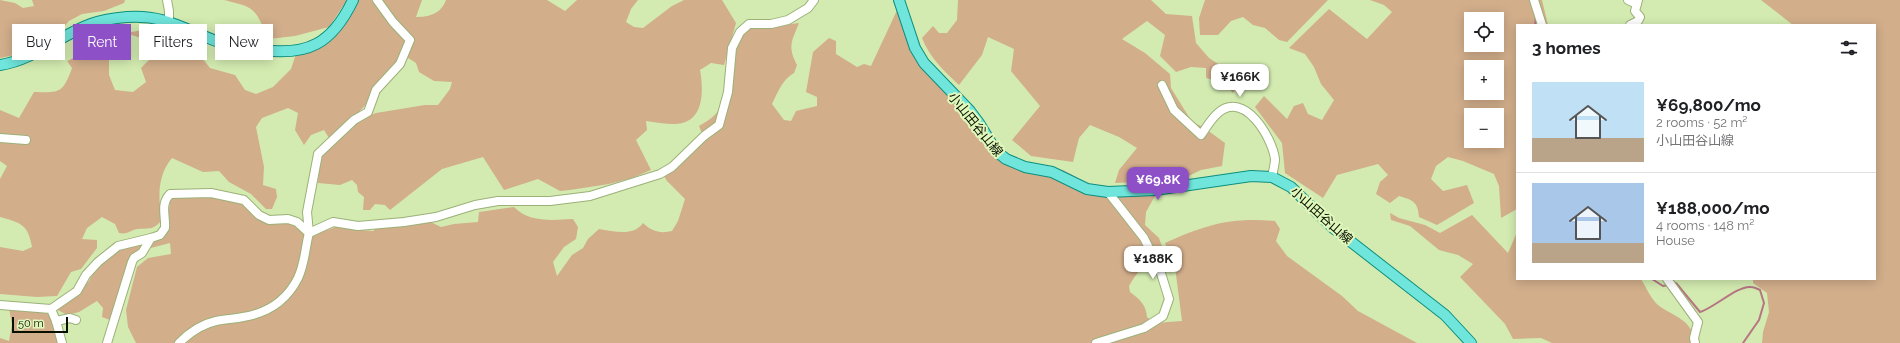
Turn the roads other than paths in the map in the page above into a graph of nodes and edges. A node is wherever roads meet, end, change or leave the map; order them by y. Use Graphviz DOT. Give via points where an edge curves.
graph roads {
  1 [pos="167,0"];
  2 [pos="353,0"];
  3 [pos="377,0"];
  4 [pos="814,0"];
  5 [pos="899,0"];
  6 [pos="1534,0"];
  7 [pos="1628,0"];
  8 [pos="1638,2"];
  9 [pos="169,21"];
  10 [pos="1542,24"];
  11 [pos="1632,24"];
  12 [pos="0,64"];
  13 [pos="1162,85"];
  14 [pos="0,138"];
  15 [pos="26,140"];
  16 [pos="1272,177"];
  17 [pos="1108,192"];
  18 [pos="309,233"];
  19 [pos="152,238"];
  20 [pos="1670,283"];
  21 [pos="2,306"];
  22 [pos="51,309"];
  23 [pos="76,320"];
  24 [pos="56,321"];
  25 [pos="62,343"];
  26 [pos="107,343"];
  27 [pos="179,343"];
  28 [pos="1096,343"];
  29 [pos="1471,343"];
  30 [pos="1695,343"];
  1 -- 9 [label="street"];
  2 -- 9 [label="main road" via="344,16 322,41 307,49 289,52 225,44"];
  3 -- 18 [label="street" via="410,40 400,64 376,90 368,112 354,120 318,154 307,212"];
  4 -- 18 [label="street" via="808,8 788,20 771,24 749,24 740,32 732,48 728,92 719,125 672,167 660,174 573,199 498,201 436,217 404,222 358,226 333,222"];
  5 -- 17 [label="main road, 小山田谷山線" via="915,48 924,63 970,111 1000,155 1025,167 1052,172 1087,189"];
  6 -- 10 [label="street"];
  7 -- 8 [label="street"];
  8 -- 11 [label="street" via="1636,10 1640,17"];
  9 -- 12 [label="main road" via="128,17 91,24 26,56"];
  13 -- 16 [label="street" via="1174,110 1201,135 1218,112 1231,107 1241,108 1256,118 1270,142 1275,159"];
  14 -- 15 [label="street"];
  16 -- 17 [label="main road, 小山田谷山線" via="1251,176 1147,191"];
  16 -- 29 [label="main road, 小山田谷山線" via="1291,187 1332,227 1445,315"];
  17 -- 28 [label="street" via="1144,238 1160,270 1169,299 1163,316 1144,328"];
  18 -- 19 [label="street" via="297,222 288,219 269,220 244,200 211,193 170,194 165,198 163,207 165,228"];
  18 -- 27 [label="street" via="299,277 281,302 264,312 216,321 200,327"];
  19 -- 22 [label="street" via="118,246 98,262 76,290"];
  19 -- 26 [label="street" via="132,262"];
  20 -- 30 [label="street" via="1698,322"];
  21 -- 22 [label="street"];
  22 -- 24 [label="street"];
  23 -- 24 [label="street" via="70,318"];
  24 -- 25 [label="street"];
}
